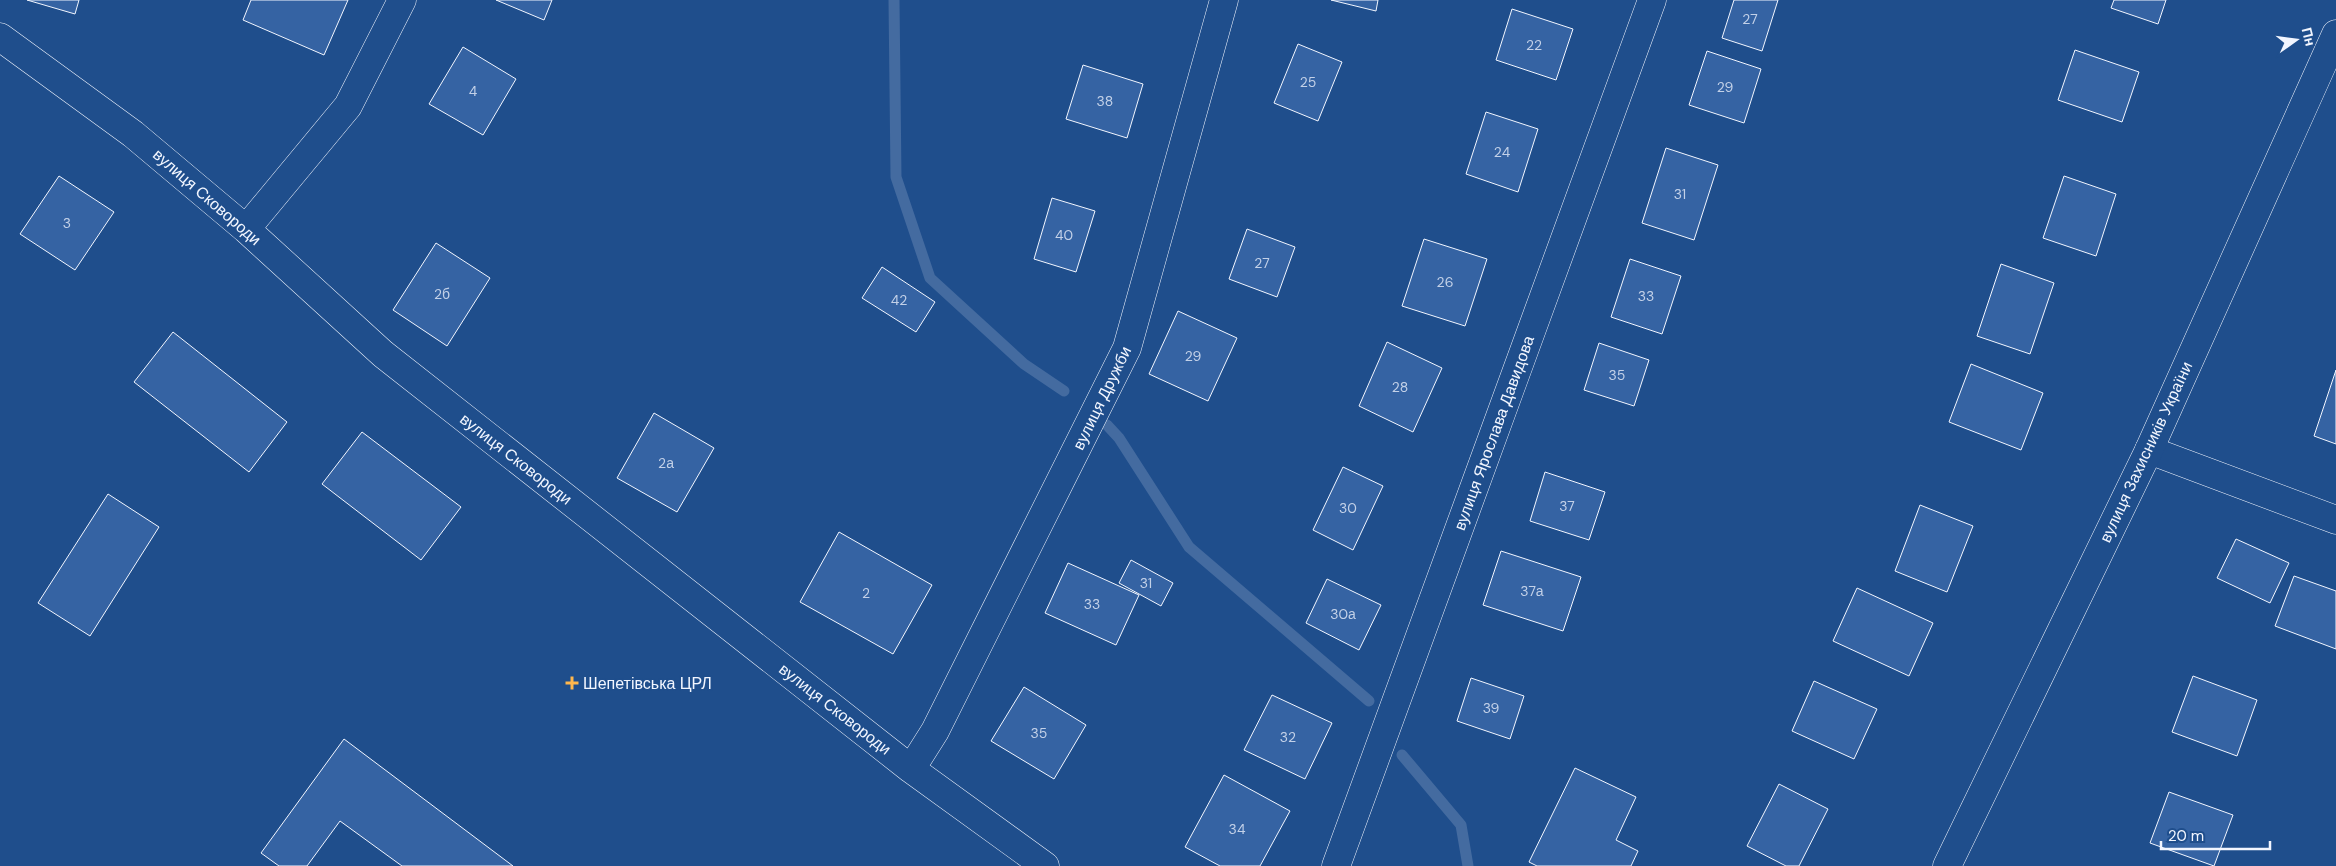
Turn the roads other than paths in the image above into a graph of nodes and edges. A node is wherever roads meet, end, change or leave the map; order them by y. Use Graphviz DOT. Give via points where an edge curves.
graph roads {
  1 [pos="402,0"];
  2 [pos="1224,0"];
  3 [pos="1652,0"];
  4 [pos="2336,34"];
  5 [pos="0,37"];
  6 [pos="246,229"];
  7 [pos="2149,450"];
  8 [pos="2336,520"];
  9 [pos="911,769"];
  10 [pos="1045,866"];
  11 [pos="1336,866"];
  12 [pos="1948,866"];
  1 -- 6 [label="street" via="348,106"];
  2 -- 9 [label="street, вулиця Дружби" via="1128,348 935,730"];
  3 -- 11 [label="street, вулиця Ярослава Давидова"];
  4 -- 7 [label="street, вулиця Захисників України"];
  5 -- 6 [label="street, вулиця Сковороди" via="133,134"];
  6 -- 9 [label="street, вулиця Сковороди" via="382,354"];
  7 -- 8 [label="street"];
  7 -- 12 [label="street, вулиця Захисників України"];
  9 -- 10 [label="street, вулиця Сковороди"];
}
